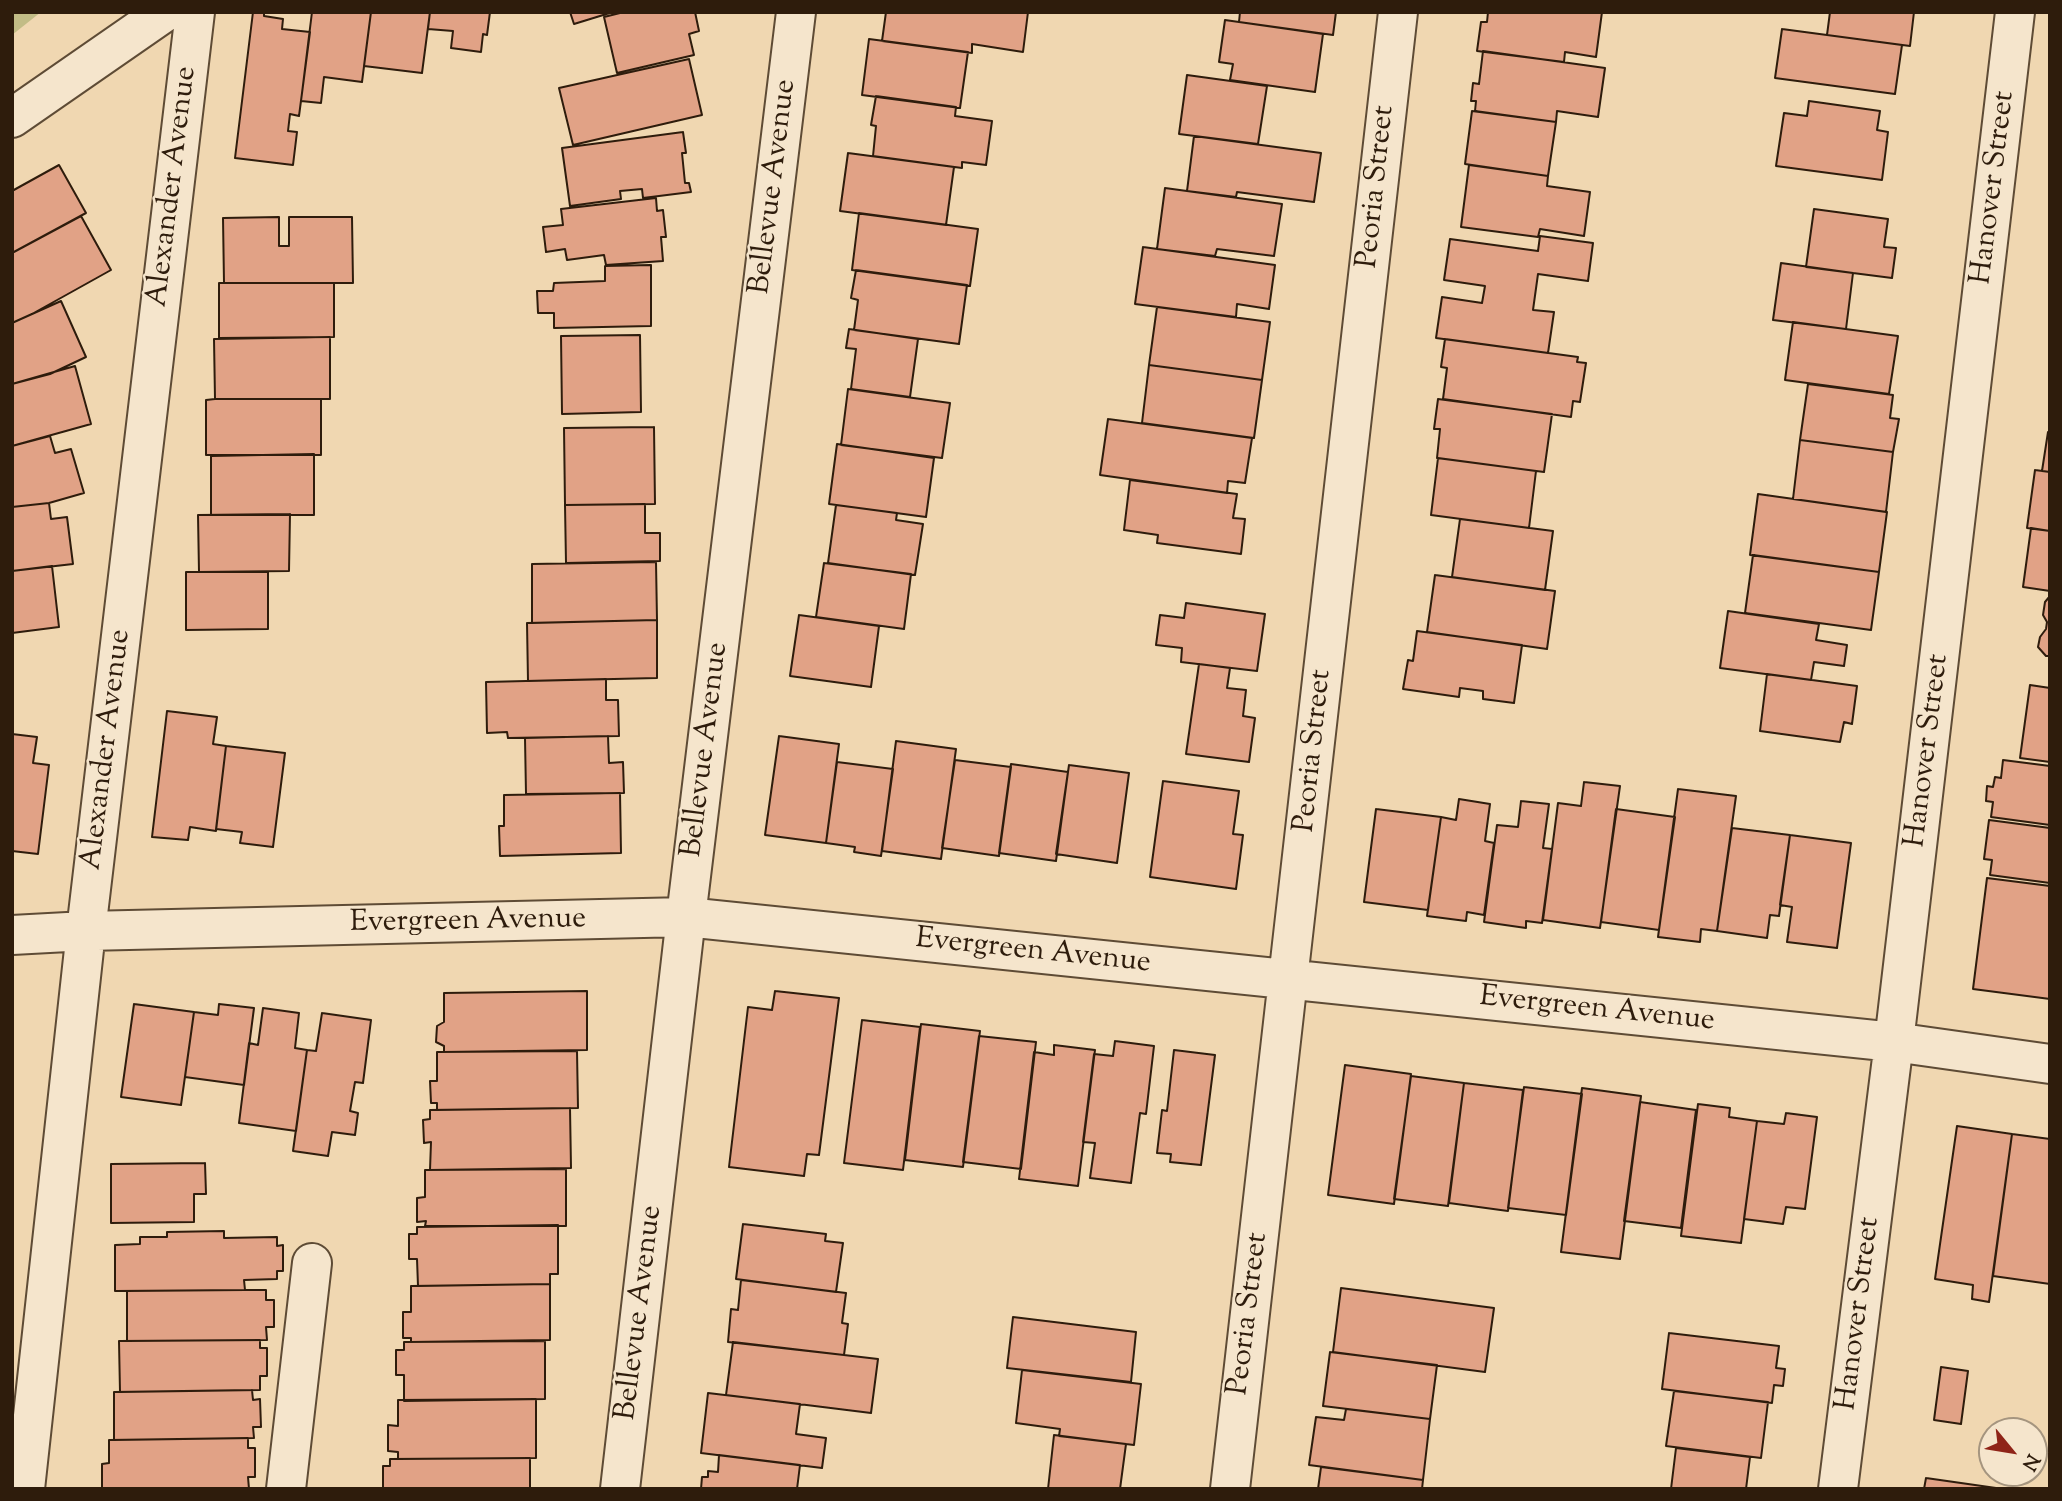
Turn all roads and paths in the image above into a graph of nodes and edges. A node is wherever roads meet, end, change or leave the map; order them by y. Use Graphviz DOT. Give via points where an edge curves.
graph roads {
  1 [pos="165,12"];
  2 [pos="195,12"];
  3 [pos="796,12"];
  4 [pos="1398,12"];
  5 [pos="2015,12"];
  6 [pos="12,118"];
  7 [pos="686,917"];
  8 [pos="86,931"];
  9 [pos="12,935"];
  10 [pos="1290,979"];
  11 [pos="1894,1042"];
  12 [pos="2050,1064"];
  13 [pos="312,1263"];
  14 [pos="25,1489"];
  15 [pos="286,1489"];
  16 [pos="620,1489"];
  17 [pos="1230,1489"];
  18 [pos="1838,1489"];
  1 -- 6 [label="street"];
  2 -- 8 [label="street, Alexander Avenue"];
  3 -- 7 [label="street, Bellevue Avenue"];
  4 -- 10 [label="street, Peoria Street"];
  5 -- 11 [label="street, Hanover Street"];
  7 -- 8 [label="street, Evergreen Avenue"];
  7 -- 10 [label="street, Evergreen Avenue"];
  7 -- 16 [label="street, Bellevue Avenue"];
  8 -- 9 [label="street, Evergreen Avenue"];
  8 -- 14 [label="street, Alexander Avenue"];
  10 -- 11 [label="street, Evergreen Avenue"];
  10 -- 17 [label="street, Peoria Street"];
  11 -- 12 [label="street, Evergreen Avenue"];
  11 -- 18 [label="street, Hanover Street"];
  13 -- 15 [label="street"];
}
